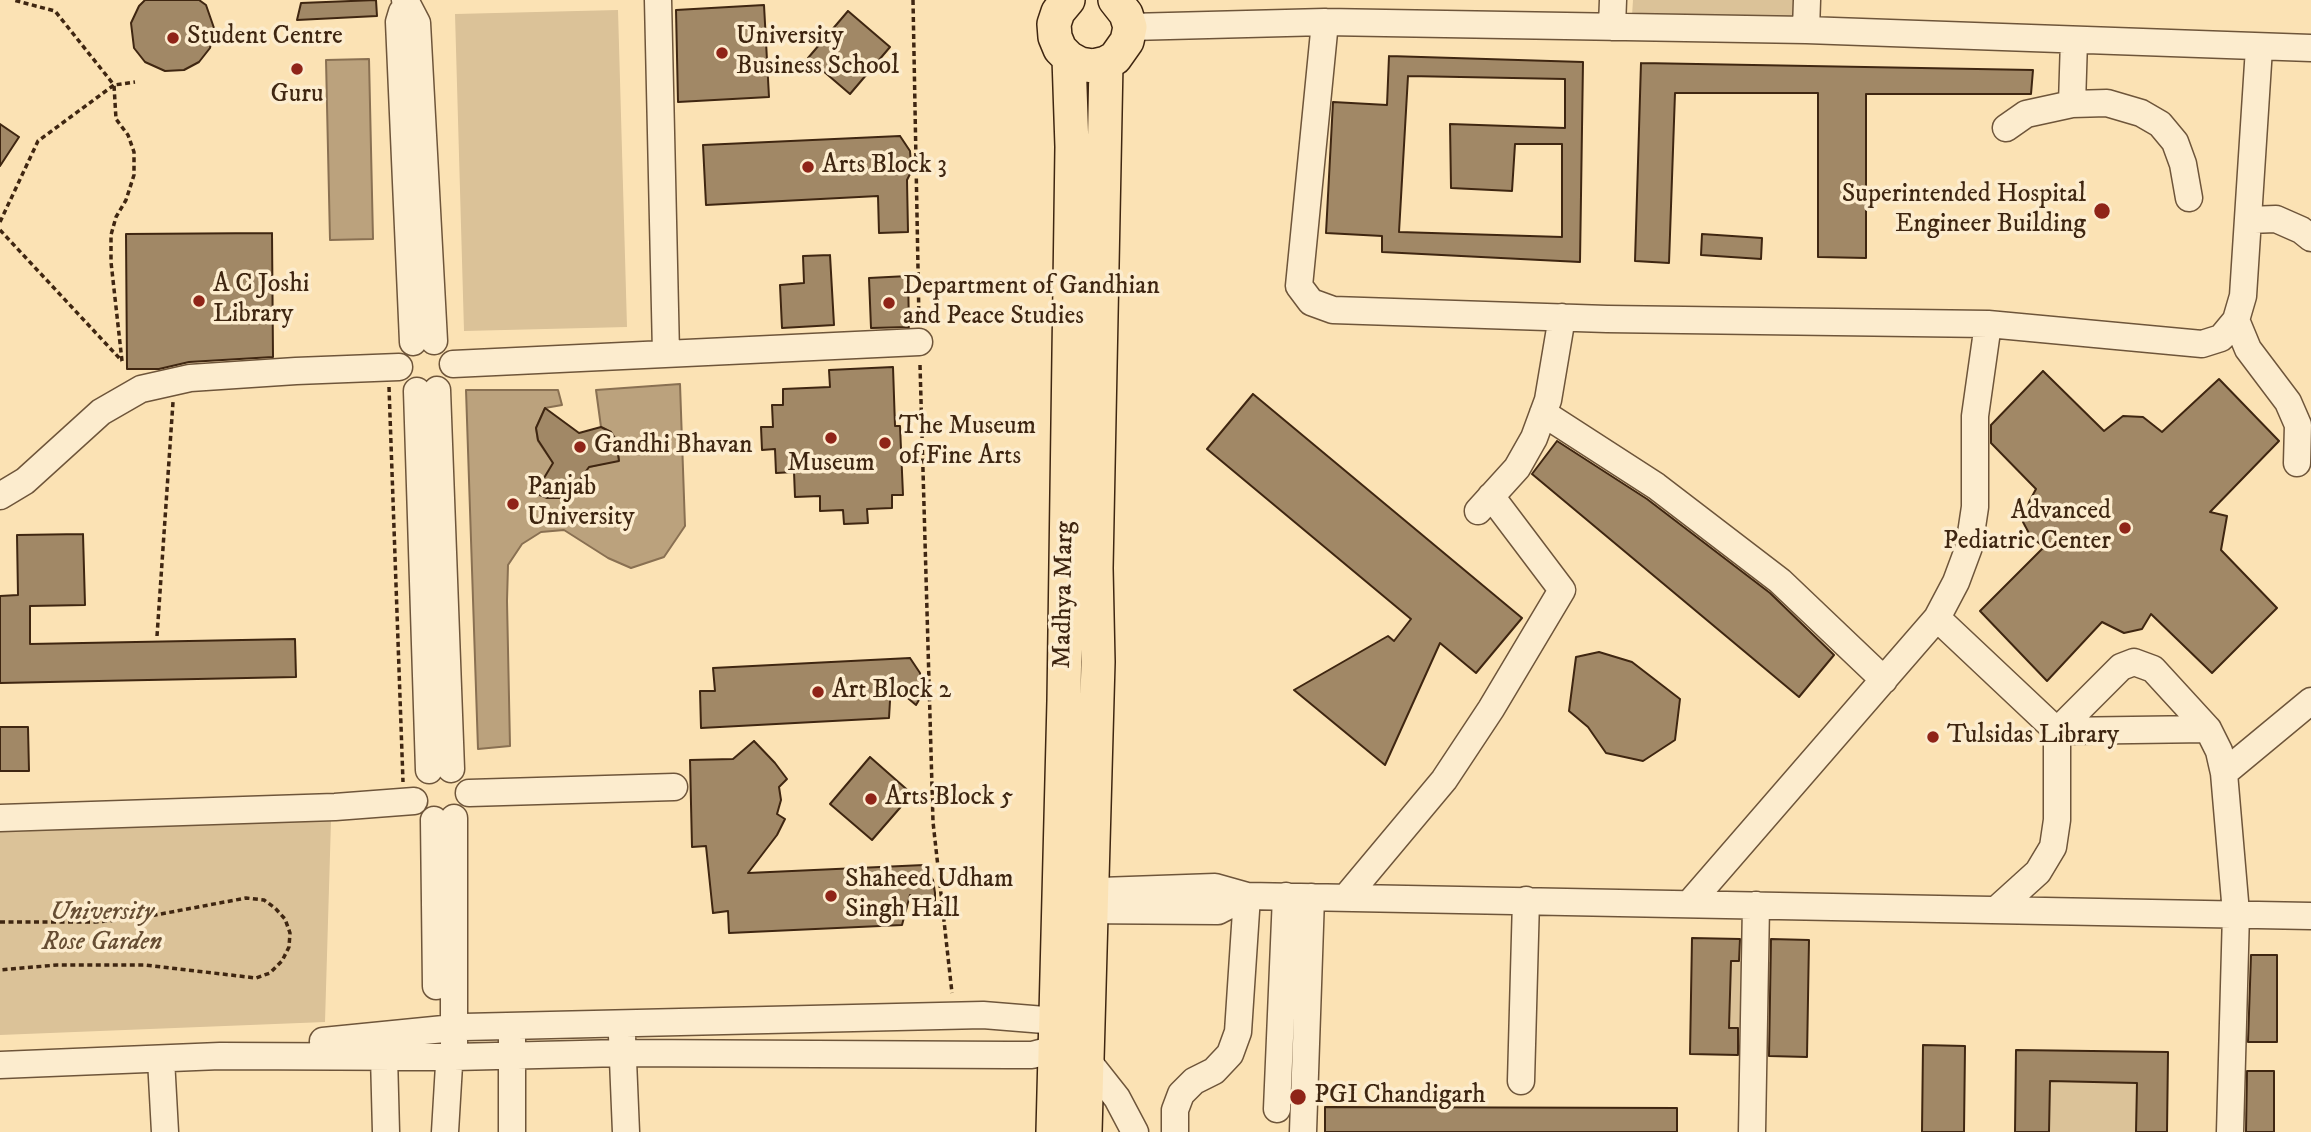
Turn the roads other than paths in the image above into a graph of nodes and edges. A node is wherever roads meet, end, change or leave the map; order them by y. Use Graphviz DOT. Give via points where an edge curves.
graph roads {
  1 [pos="658,0"];
  2 [pos="1067,0"];
  3 [pos="1613,0"];
  4 [pos="1807,0"];
  5 [pos="405,1"];
  6 [pos="1120,8"];
  7 [pos="1325,22"];
  8 [pos="1612,27"];
  9 [pos="1806,30"];
  10 [pos="2074,40"];
  11 [pos="2259,47"];
  12 [pos="2311,48"];
  13 [pos="1069,58"];
  14 [pos="1106,63"];
  15 [pos="2072,104"];
  16 [pos="2006,128"];
  17 [pos="2189,198"];
  18 [pos="2248,220"];
  19 [pos="2311,238"];
  20 [pos="1562,317"];
  21 [pos="2236,320"];
  22 [pos="1987,324"];
  23 [pos="424,341"];
  24 [pos="919,342"];
  25 [pos="666,353"];
  26 [pos="453,365"];
  27 [pos="393,368"];
  28 [pos="427,391"];
  29 [pos="1543,413"];
  30 [pos="2297,463"];
  31 [pos="0,496"];
  32 [pos="1937,618"];
  33 [pos="1884,680"];
  34 [pos="2311,701"];
  35 [pos="2208,729"];
  36 [pos="2056,731"];
  37 [pos="440,770"];
  38 [pos="2224,774"];
  39 [pos="674,787"];
  40 [pos="469,793"];
  41 [pos="409,802"];
  42 [pos="0,818"];
  43 [pos="444,819"];
  44 [pos="1247,896"];
  45 [pos="1298,896"];
  46 [pos="1346,896"];
  47 [pos="1526,900"];
  48 [pos="1075,901"];
  49 [pos="1689,904"];
  50 [pos="1756,905"];
  51 [pos="1996,910"];
  52 [pos="2236,913"];
  53 [pos="2311,916"];
  54 [pos="895,1017"];
  55 [pos="622,1024"];
  56 [pos="512,1026"];
  57 [pos="445,1028"];
  58 [pos="1056,1035"];
  59 [pos="623,1053"];
  60 [pos="896,1054"];
  61 [pos="220,1056"];
  62 [pos="384,1056"];
  63 [pos="512,1056"];
  64 [pos="161,1059"];
  65 [pos="448,1060"];
  66 [pos="1087,1060"];
  67 [pos="0,1065"];
  68 [pos="1521,1081"];
  69 [pos="1277,1109"];
  70 [pos="165,1132"];
  71 [pos="386,1132"];
  72 [pos="445,1132"];
  73 [pos="512,1132"];
  74 [pos="626,1132"];
  75 [pos="1053,1132"];
  76 [pos="1085,1132"];
  77 [pos="1135,1132"];
  78 [pos="1175,1132"];
  79 [pos="1303,1132"];
  80 [pos="1752,1132"];
  81 [pos="2230,1132"];
  1 -- 25 [label="street"];
  2 -- 13 [label="main road" via="1054,24 1060,49"];
  3 -- 8 [label="street"];
  4 -- 9 [label="street"];
  5 -- 23 [label="street" via="399,22"];
  6 -- 7 [label="street"];
  6 -- 14 [label="main road" via="1127,41"];
  7 -- 8 [label="street"];
  7 -- 20 [label="street" via="1300,286 1311,302 1333,310"];
  8 -- 9 [label="street"];
  9 -- 10 [label="street"];
  10 -- 11 [label="street"];
  10 -- 15 [label="street"];
  11 -- 12 [label="street"];
  11 -- 18 [label="street"];
  13 -- 14 [label="main road" via="1093,66"];
  13 -- 48 [label="main road, Madhya Marg"];
  14 -- 48 [label="main road, Madhya Marg" via="1098,662"];
  15 -- 16 [label="street" via="2026,114"];
  15 -- 17 [label="street" via="2107,103 2160,124 2175,142"];
  18 -- 19 [label="street" via="2276,219"];
  18 -- 21 [label="street" via="2244,296"];
  20 -- 22 [label="street"];
  20 -- 29 [label="street"];
  21 -- 22 [label="street" via="2221,338 2202,344"];
  21 -- 30 [label="street" via="2248,349 2288,402 2298,425"];
  22 -- 32 [label="street" via="1975,416 1975,507 1969,547"];
  23 -- 26 [label="street" via="443,346"];
  23 -- 27 [label="street" via="405,348"];
  24 -- 25 [label="street"];
  25 -- 26 [label="street"];
  26 -- 28 [label="street" via="446,384"];
  27 -- 28 [label="street" via="407,386"];
  27 -- 31 [label="street" via="190,378 141,389 101,412 25,481"];
  28 -- 37 [label="street"];
  29 -- 33 [label="street" via="1656,486 1780,581"];
  29 -- 46 [label="street" via="1517,468 1485,503 1562,590 1444,780"];
  32 -- 33 [label="street"];
  32 -- 36 [label="street"];
  33 -- 49 [label="street"];
  34 -- 38 [label="street"];
  35 -- 36 [label="street"];
  35 -- 36 [label="street" via="2153,669 2134,662 2121,667"];
  35 -- 38 [label="street"];
  36 -- 51 [label="street" via="2053,847 2038,872"];
  37 -- 40 [label="street" via="460,774"];
  37 -- 41 [label="street" via="422,776"];
  38 -- 52 [label="street"];
  39 -- 40 [label="street"];
  40 -- 43 [label="street" via="462,812"];
  41 -- 42 [label="street"];
  41 -- 43 [label="street" via="424,814"];
  43 -- 57 [label="street"];
  44 -- 45 [label="street"];
  44 -- 48 [label="street" via="1215,887"];
  44 -- 78 [label="street" via="1238,1032 1230,1054 1181,1094"];
  45 -- 46 [label="street"];
  45 -- 69 [label="street"];
  45 -- 79 [label="street"];
  46 -- 47 [label="street"];
  47 -- 49 [label="street"];
  47 -- 68 [label="street"];
  48 -- 58 [label="main road, Madhya Marg"];
  48 -- 66 [label="main road, Madhya Marg"];
  49 -- 50 [label="street"];
  50 -- 51 [label="street"];
  50 -- 80 [label="street"];
  51 -- 52 [label="street"];
  52 -- 53 [label="street"];
  52 -- 81 [label="street"];
  54 -- 55 [label="street"];
  54 -- 58 [label="street" via="983,1015"];
  54 -- 60 [label="street"];
  55 -- 56 [label="street"];
  55 -- 59 [label="street"];
  56 -- 57 [label="street"];
  56 -- 63 [label="street"];
  57 -- 61 [label="street"];
  57 -- 65 [label="street"];
  58 -- 60 [label="street" via="1032,1055"];
  58 -- 75 [label="main road, Madhya Marg"];
  59 -- 60 [label="street"];
  59 -- 63 [label="street"];
  59 -- 74 [label="street"];
  61 -- 62 [label="street"];
  61 -- 64 [label="street"];
  62 -- 65 [label="street"];
  62 -- 71 [label="street"];
  63 -- 65 [label="street"];
  63 -- 73 [label="street"];
  64 -- 67 [label="street"];
  64 -- 70 [label="street"];
  65 -- 72 [label="street"];
  66 -- 76 [label="main road, Madhya Marg"];
  66 -- 77 [label="street" via="1117,1098"];
}
